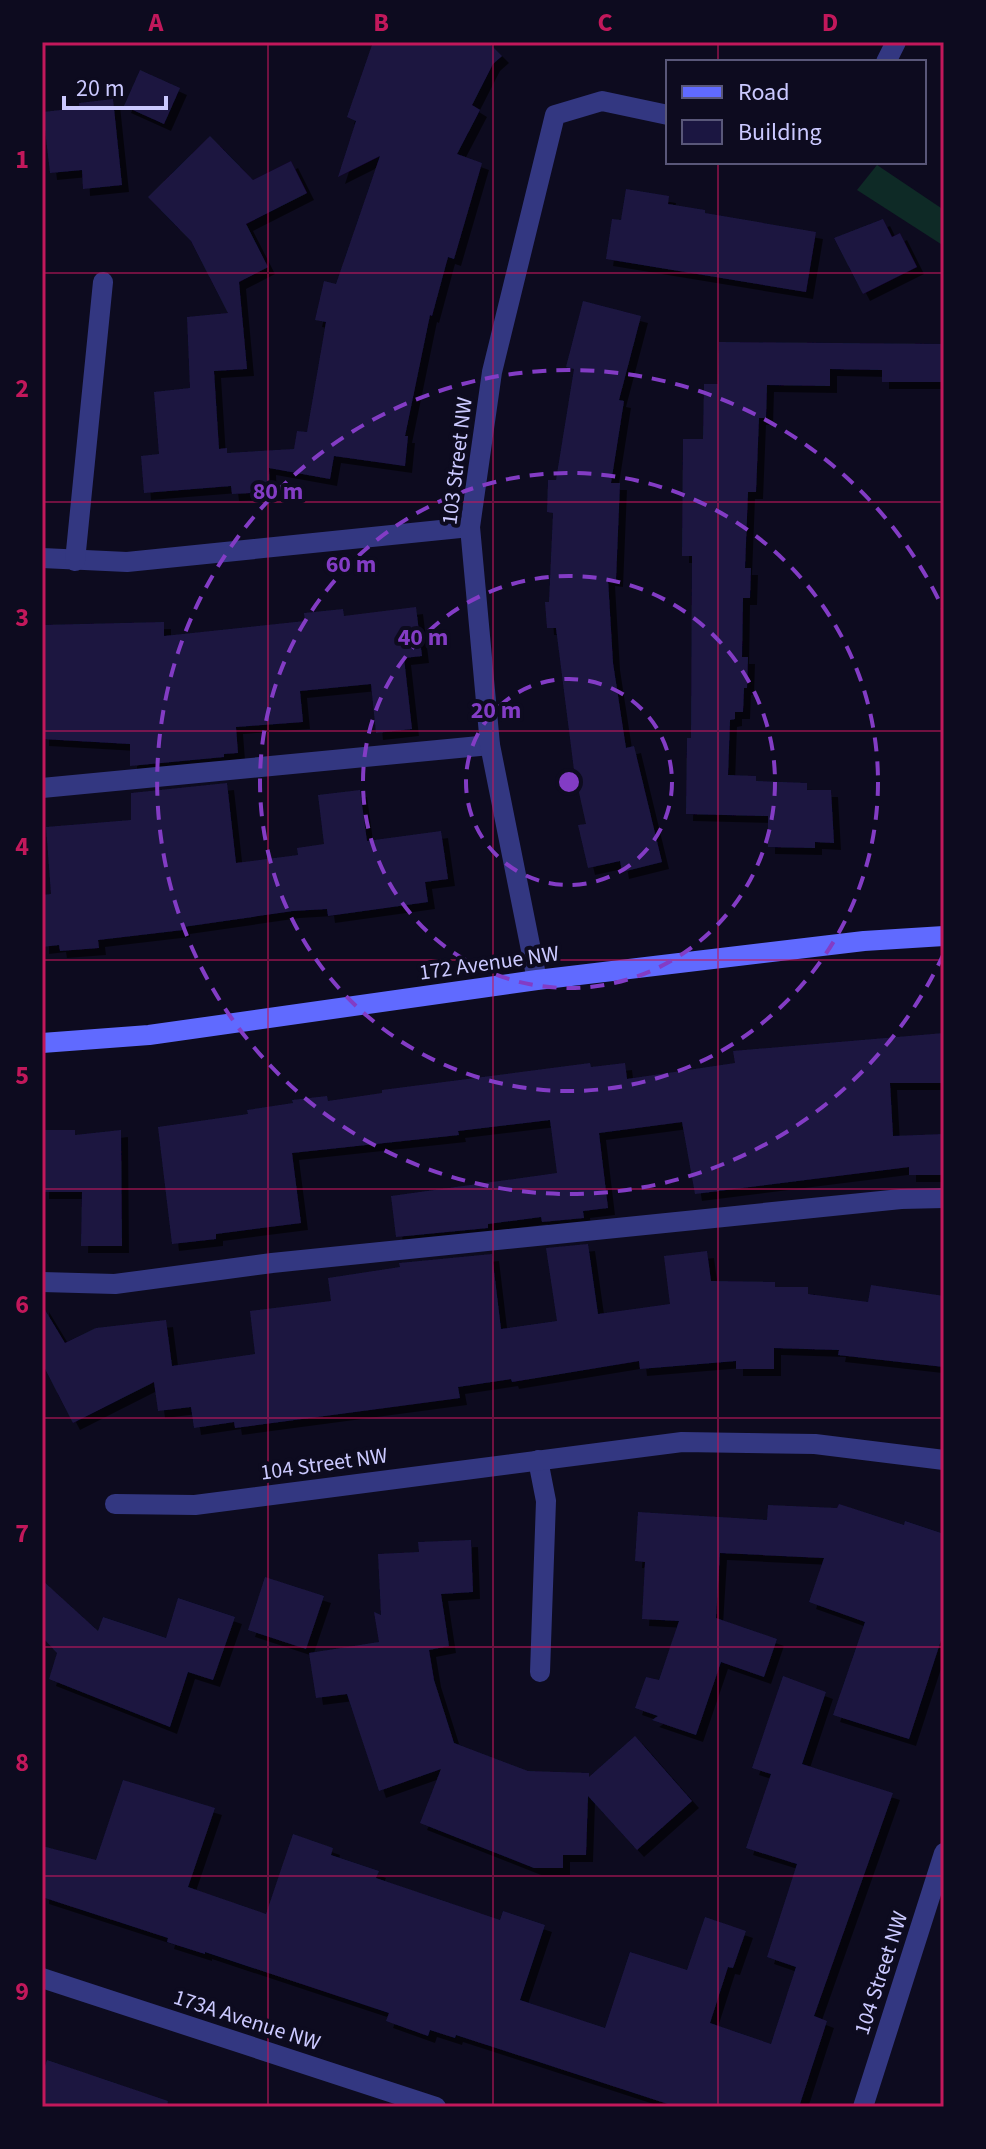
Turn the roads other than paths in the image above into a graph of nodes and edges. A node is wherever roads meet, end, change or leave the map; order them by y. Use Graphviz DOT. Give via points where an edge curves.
graph roads {
  1 [pos="896,42"];
  2 [pos="887,60"];
  3 [pos="666,115"];
  4 [pos="103,282"];
  5 [pos="470,527"];
  6 [pos="42,558"];
  7 [pos="75,561"];
  8 [pos="490,745"];
  9 [pos="42,788"];
  10 [pos="944,936"];
  11 [pos="537,980"];
  12 [pos="42,1043"];
  13 [pos="944,1198"];
  14 [pos="42,1282"];
  15 [pos="538,1460"];
  16 [pos="944,1460"];
  17 [pos="115,1504"];
  18 [pos="540,1672"];
  19 [pos="944,1853"];
  20 [pos="42,1978"];
  21 [pos="436,2107"];
  22 [pos="863,2107"];
  1 -- 2 [label="street"];
  3 -- 5 [label="street, 103 Street NW" via="602,101 555,115 492,372"];
  4 -- 7 [label="street"];
  5 -- 7 [label="street" via="127,562"];
  5 -- 8 [label="street, 103 Street NW"];
  6 -- 7 [label="street"];
  8 -- 9 [label="street"];
  8 -- 11 [label="street, 103 Street NW"];
  10 -- 11 [label="street, 172 Avenue NW"];
  11 -- 12 [label="street, 172 Avenue NW" via="149,1035"];
  13 -- 14 [label="street" via="288,1261 115,1284"];
  15 -- 16 [label="street, 104 Street NW" via="682,1442 815,1444"];
  15 -- 17 [label="street, 104 Street NW" via="195,1505"];
  15 -- 18 [label="street" via="546,1501"];
  19 -- 22 [label="street, 104 Street NW"];
  20 -- 21 [label="street, 173A Avenue NW"];
}
